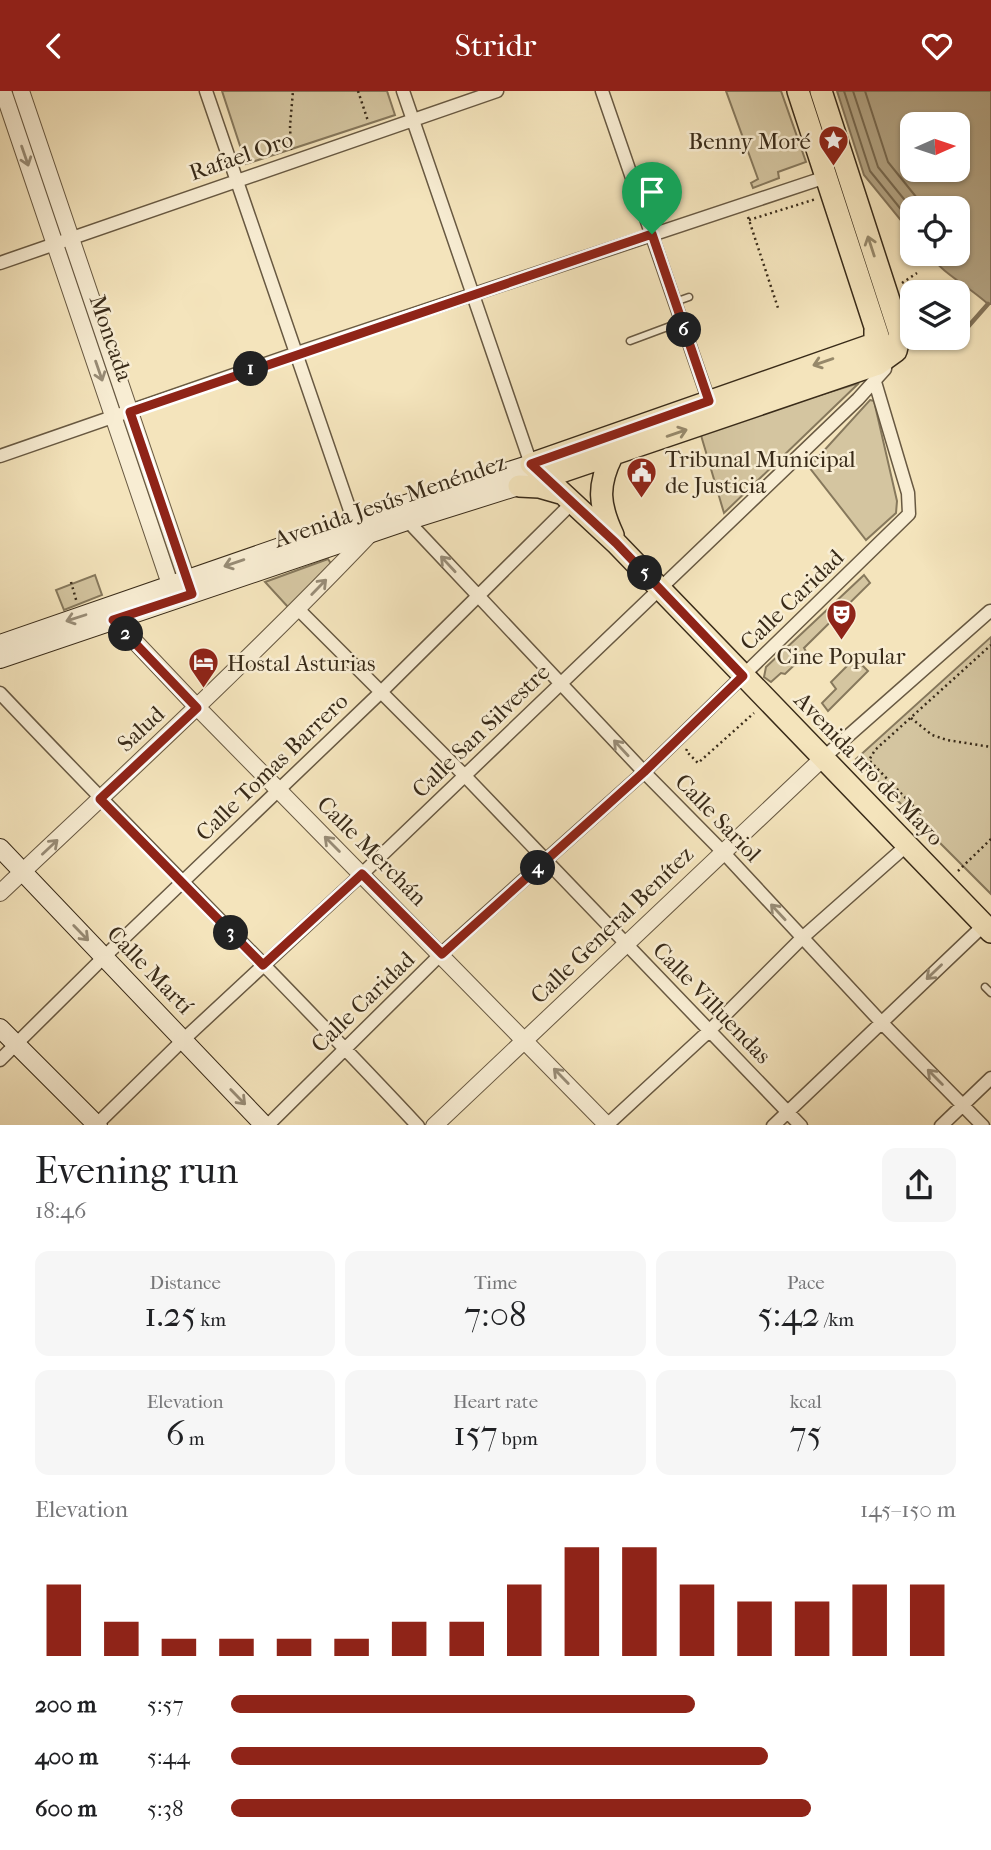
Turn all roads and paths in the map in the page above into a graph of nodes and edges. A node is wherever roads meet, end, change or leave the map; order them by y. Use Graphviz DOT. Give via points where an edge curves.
graph roads {
  1 [pos="3,91"];
  2 [pos="20,91"];
  3 [pos="206,91"];
  4 [pos="293,91"];
  5 [pos="358,91"];
  6 [pos="402,91"];
  7 [pos="497,91"];
  8 [pos="602,91"];
  9 [pos="798,91"];
  10 [pos="821,91"];
  11 [pos="412,121"];
  12 [pos="373,134"];
  13 [pos="293,161"];
  14 [pos="825,177"];
  15 [pos="237,179"];
  16 [pos="818,198"];
  17 [pos="744,204"];
  18 [pos="749,220"];
  19 [pos="652,234"];
  20 [pos="63,241"];
  21 [pos="0,263"];
  22 [pos="917,273"];
  23 [pos="890,280"];
  24 [pos="860,283"];
  25 [pos="474,294"];
  26 [pos="690,297"];
  27 [pos="674,302"];
  28 [pos="779,311"];
  29 [pos="681,323"];
  30 [pos="875,330"];
  31 [pos="630,341"];
  32 [pos="297,353"];
  33 [pos="886,359"];
  34 [pos="875,382"];
  35 [pos="709,401"];
  36 [pos="122,415"];
  37 [pos="0,456"];
  38 [pos="612,456"];
  39 [pos="539,470"];
  40 [pos="519,486"];
  41 [pos="569,499"];
  42 [pos="402,514"];
  43 [pos="354,522"];
  44 [pos="370,534"];
  45 [pos="616,543"];
  46 [pos="71,582"];
  47 [pos="181,589"];
  48 [pos="661,589"];
  49 [pos="477,596"];
  50 [pos="299,609"];
  51 [pos="990,611"];
  52 [pos="109,614"];
  53 [pos="82,616"];
  54 [pos="991,645"];
  55 [pos="0,646"];
  56 [pos="743,676"];
  57 [pos="560,684"];
  58 [pos="381,692"];
  59 [pos="0,693"];
  60 [pos="767,701"];
  61 [pos="197,708"];
  62 [pos="911,717"];
  63 [pos="695,741"];
  64 [pos="991,747"];
  65 [pos="822,759"];
  66 [pos="644,772"];
  67 [pos="465,776"];
  68 [pos="279,790"];
  69 [pos="100,799"];
  70 [pos="921,814"];
  71 [pos="991,839"];
  72 [pos="906,846"];
  73 [pos="0,848"];
  74 [pos="723,852"];
  75 [pos="545,862"];
  76 [pos="23,872"];
  77 [pos="362,874"];
  78 [pos="181,883"];
  79 [pos="945,885"];
  80 [pos="0,893"];
  81 [pos="987,929"];
  82 [pos="802,938"];
  83 [pos="627,945"];
  84 [pos="442,954"];
  85 [pos="104,957"];
  86 [pos="263,965"];
  87 [pos="985,987"];
  88 [pos="991,993"];
  89 [pos="881,1022"];
  90 [pos="0,1028"];
  91 [pos="709,1031"];
  92 [pos="525,1039"];
  93 [pos="183,1040"];
  94 [pos="17,1045"];
  95 [pos="346,1048"];
  96 [pos="0,1060"];
  97 [pos="991,1078"];
  98 [pos="963,1104"];
  99 [pos="788,1112"];
  100 [pos="97,1125"];
  101 [pos="266,1125"];
  102 [pos="418,1125"];
  103 [pos="434,1125"];
  104 [pos="607,1125"];
  105 [pos="773,1125"];
  106 [pos="800,1125"];
  107 [pos="941,1125"];
  108 [pos="983,1125"];
  1 -- 20 [label="street, Moncada, one-way"];
  2 -- 20 [label="street, Moncada"];
  3 -- 15 [label="street"];
  4 -- 13 [label="path"];
  5 -- 12 [label="path"];
  6 -- 11 [label="street"];
  7 -- 11 [label="street, Rafael Oro"];
  8 -- 19 [label="street"];
  9 -- 14 [label="main road"];
  23 -- 10 [label="main road, one-way"];
  11 -- 12 [label="street, Rafael Oro"];
  11 -- 25 [label="street"];
  12 -- 13 [label="street, Rafael Oro"];
  13 -- 15 [label="street, Rafael Oro"];
  14 -- 17 [label="street"];
  14 -- 24 [label="main road"];
  15 -- 20 [label="street, Rafael Oro"];
  15 -- 32 [label="street"];
  16 -- 18 [label="path"];
  17 -- 18 [label="path"];
  17 -- 19 [label="street"];
  18 -- 28 [label="path"];
  19 -- 25 [label="street"];
  19 -- 27 [label="street"];
  20 -- 21 [label="street, Rafael Oro"];
  20 -- 36 [label="street, Moncada"];
  22 -- 23 [label="path"];
  23 -- 24 [label="main road"];
  23 -- 33 [label="main road" via="900,334 896,351"];
  24 -- 30 [label="main road"];
  25 -- 32 [label="street"];
  25 -- 39 [label="street"];
  26 -- 27 [label="lane"];
  27 -- 29 [label="street"];
  29 -- 31 [label="lane"];
  29 -- 35 [label="street"];
  30 -- 33 [label="main road"];
  30 -- 35 [label="main road, Avenida Jesús Menéndez, one-way" via="871,345"];
  32 -- 36 [label="street"];
  32 -- 43 [label="street"];
  33 -- 34 [label="street, Calle San Silvestre"];
  38 -- 33 [label="main road, Avenida Jesús Menéndez, one-way"];
  34 -- 48 [label="street, Calle San Silvestre"];
  34 -- 56 [label="street, Calle Caridad" via="908,493 909,514"];
  35 -- 39 [label="main road, Avenida Jesús Menéndez"];
  36 -- 37 [label="street"];
  36 -- 47 [label="street, Moncada"];
  38 -- 39 [label="main road, Avenida Jesús Menéndez"];
  38 -- 45 [label="main road" via="600,494 602,512"];
  39 -- 40 [label="main road, Avenida Jesús Menéndez"];
  39 -- 41 [label="main road, Avenida 1ro de Mayo"];
  39 -- 42 [label="main road, Avenida Jesús Menéndez"];
  40 -- 41 [label="main road" via="539,487"];
  40 -- 42 [label="main road, Avenida Jesús Menéndez"];
  41 -- 45 [label="main road, Avenida 1ro de Mayo"];
  41 -- 49 [label="street, Calle Tomas Barrero"];
  42 -- 43 [label="main road, Avenida Jesús Menéndez"];
  42 -- 44 [label="main road, Avenida Jesús Menéndez"];
  49 -- 42 [label="street, Calle Sariol, one-way"];
  43 -- 47 [label="main road, Avenida Jesús Menéndez, one-way"];
  44 -- 47 [label="main road, Avenida Jesús Menéndez"];
  50 -- 44 [label="street, Salud, one-way"];
  45 -- 48 [label="main road, Avenida 1ro de Mayo"];
  46 -- 53 [label="path"];
  47 -- 52 [label="main road, Avenida Jesús Menéndez"];
  48 -- 56 [label="main road, Avenida 1ro de Mayo"];
  48 -- 57 [label="street, Calle San Silvestre"];
  49 -- 57 [label="street, Calle Sariol"];
  49 -- 58 [label="street, Calle Tomas Barrero"];
  50 -- 58 [label="street, Calle Villuendas"];
  50 -- 61 [label="street, Salud"];
  51 -- 65 [label="street"];
  52 -- 53 [label="main road, Avenida Jesús Menéndez"];
  52 -- 55 [label="main road, Avenida Jesús Menéndez"];
  52 -- 61 [label="street, Calle Merchán"];
  53 -- 55 [label="main road, Avenida Jesús Menéndez, one-way"];
  54 -- 62 [label="path"];
  56 -- 60 [label="main road, Avenida 1ro de Mayo"];
  56 -- 66 [label="street, Calle Caridad"];
  66 -- 57 [label="street, Calle Sariol, one-way"];
  57 -- 67 [label="street, Calle San Silvestre"];
  58 -- 67 [label="street, Calle Villuendas"];
  58 -- 68 [label="street, Calle Tomas Barrero"];
  59 -- 69 [label="street"];
  60 -- 63 [label="path" via="698,763 686,751"];
  60 -- 65 [label="main road, Avenida 1ro de Mayo"];
  61 -- 68 [label="street, Calle Merchán"];
  61 -- 69 [label="street, Salud"];
  62 -- 64 [label="path" via="932,735"];
  62 -- 70 [label="path" via="869,759"];
  65 -- 72 [label="main road, Avenida 1ro de Mayo"];
  65 -- 74 [label="street, Calle General Benítez"];
  66 -- 74 [label="street, Calle Sariol"];
  66 -- 75 [label="street, Calle Caridad"];
  67 -- 75 [label="street, Calle Villuendas"];
  67 -- 77 [label="street, Calle San Silvestre"];
  77 -- 68 [label="street, Calle Merchán, one-way"];
  68 -- 78 [label="street, Calle Tomas Barrero"];
  76 -- 69 [label="street, Salud, one-way"];
  69 -- 78 [label="street"];
  71 -- 79 [label="path"];
  72 -- 79 [label="main road, Avenida 1ro de Mayo"];
  72 -- 82 [label="street"];
  73 -- 76 [label="main road, Calle Martí"];
  82 -- 74 [label="street, Calle Sariol, one-way"];
  74 -- 83 [label="street, Calle General Benítez"];
  75 -- 83 [label="street, Calle Villuendas"];
  75 -- 84 [label="street, Calle Caridad"];
  76 -- 80 [label="street, Salud"];
  76 -- 85 [label="main road, Calle Martí, one-way"];
  77 -- 84 [label="street, Calle Merchán"];
  77 -- 86 [label="street, Calle San Silvestre"];
  78 -- 85 [label="street, Calle Tomas Barrero"];
  78 -- 86 [label="street"];
  79 -- 81 [label="main road, Avenida 1ro de Mayo"];
  81 -- 89 [label="street, one-way"];
  82 -- 89 [label="street, Calle Sariol"];
  82 -- 91 [label="street"];
  83 -- 91 [label="street, Calle Villuendas"];
  83 -- 92 [label="street, Calle General Benítez"];
  84 -- 92 [label="street, Calle Merchán"];
  84 -- 95 [label="street, Calle Caridad"];
  85 -- 93 [label="main road, Calle Martí"];
  85 -- 94 [label="street, Calle Tomas Barrero"];
  86 -- 93 [label="street, Calle San Silvestre"];
  86 -- 95 [label="street"];
  87 -- 88 [label="lane"];
  98 -- 89 [label="street, Calle Sariol, one-way"];
  89 -- 99 [label="street"];
  90 -- 94 [label="main road"];
  91 -- 99 [label="street, Calle Villuendas"];
  91 -- 104 [label="street"];
  92 -- 103 [label="street, Calle General Benítez"];
  104 -- 92 [label="street, Calle Merchán, one-way"];
  93 -- 100 [label="street, Calle San Silvestre"];
  93 -- 101 [label="main road, Calle Martí, one-way"];
  94 -- 96 [label="street, Calle Tomas Barrero"];
  94 -- 100 [label="main road"];
  95 -- 101 [label="street, Calle Caridad"];
  95 -- 102 [label="street"];
  97 -- 98 [label="street"];
  98 -- 107 [label="street"];
  98 -- 108 [label="street, Calle Sariol"];
  99 -- 105 [label="street"];
  99 -- 106 [label="street, Calle Villuendas"];
}
